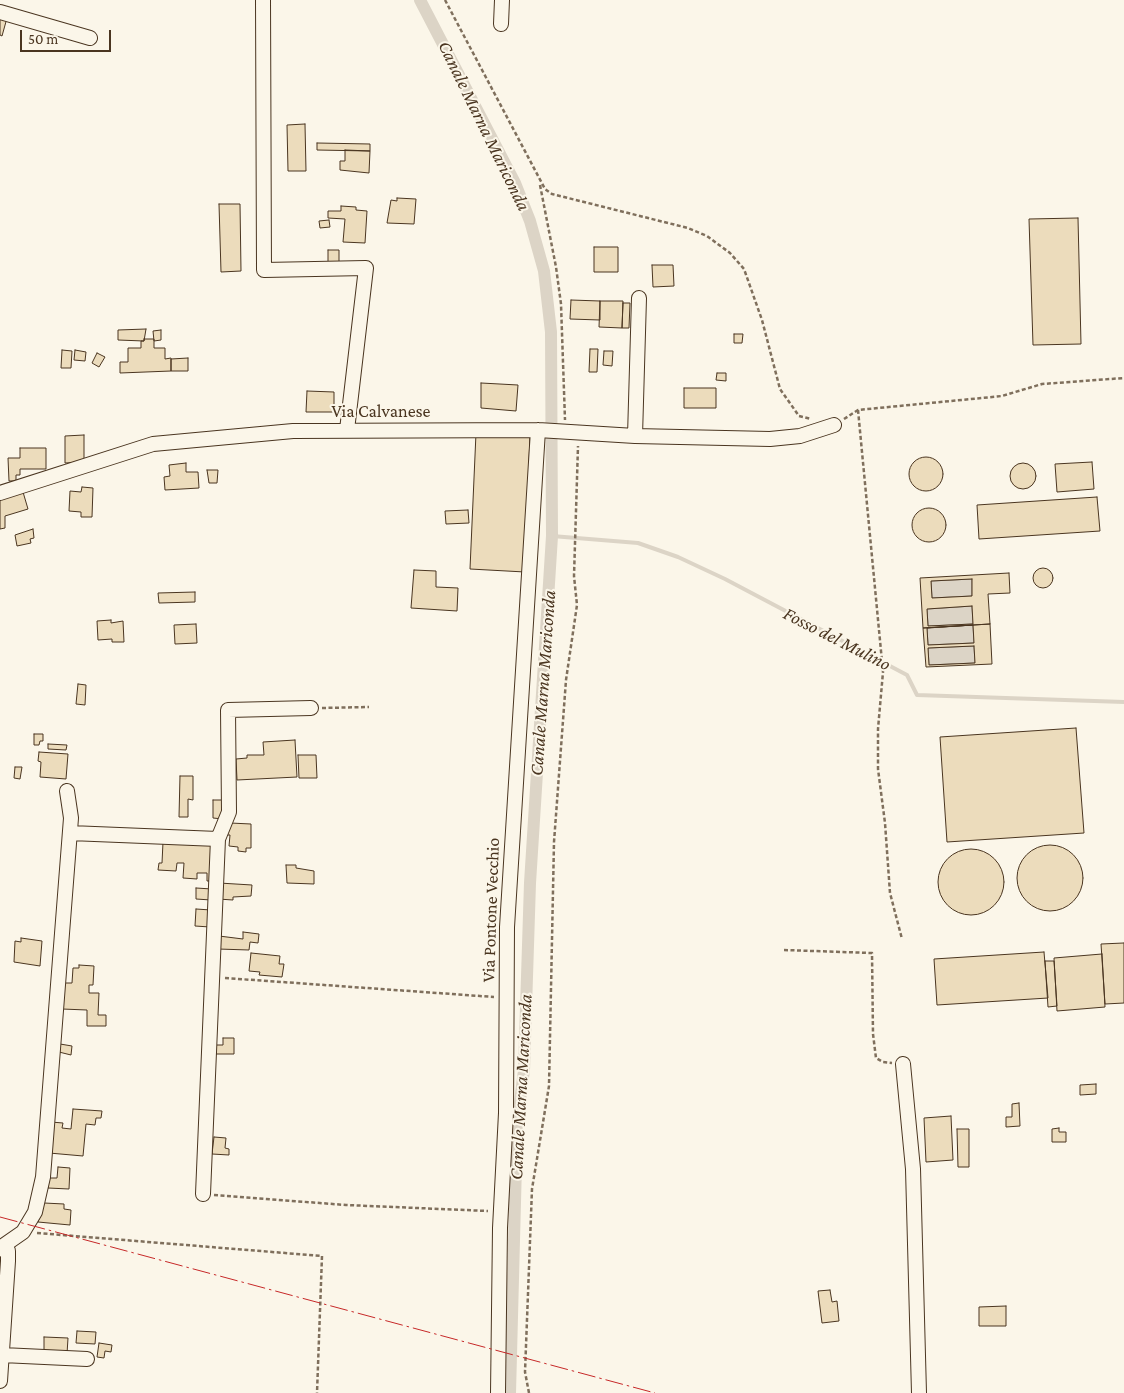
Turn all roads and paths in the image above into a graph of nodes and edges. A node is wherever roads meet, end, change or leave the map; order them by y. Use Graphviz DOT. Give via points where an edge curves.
graph roads {
  1 [pos="263,0"];
  2 [pos="445,0"];
  3 [pos="502,0"];
  4 [pos="0,12"];
  5 [pos="501,24"];
  6 [pos="90,38"];
  7 [pos="540,182"];
  8 [pos="639,298"];
  9 [pos="1124,378"];
  10 [pos="858,410"];
  11 [pos="834,425"];
  12 [pos="347,430"];
  13 [pos="540,430"];
  14 [pos="569,432"];
  15 [pos="635,436"];
  16 [pos="0,493"];
  17 [pos="369,707"];
  18 [pos="310,708"];
  19 [pos="67,791"];
  20 [pos="70,833"];
  21 [pos="218,839"];
  22 [pos="902,939"];
  23 [pos="784,950"];
  24 [pos="214,977"];
  25 [pos="506,998"];
  26 [pos="903,1064"];
  27 [pos="203,1194"];
  28 [pos="501,1211"];
  29 [pos="23,1232"];
  30 [pos="0,1249"];
  31 [pos="2,1355"];
  32 [pos="87,1359"];
  33 [pos="0,1381"];
  34 [pos="317,1393"];
  35 [pos="498,1393"];
  36 [pos="529,1393"];
  37 [pos="919,1393"];
  1 -- 12 [label="street" via="264,270 366,268"];
  2 -- 7 [label="path"];
  3 -- 5 [label="street"];
  4 -- 6 [label="street"];
  7 -- 11 [label="path" via="552,194 688,228 707,236 730,254 744,269 762,320 780,389 799,416"];
  7 -- 14 [label="path" via="556,267"];
  8 -- 15 [label="street"];
  9 -- 10 [label="path" via="1042,384 1002,396"];
  10 -- 11 [label="path"];
  10 -- 22 [label="path" via="882,650 878,769 890,894"];
  11 -- 15 [label="street, Via Calvanese" via="800,436 770,439"];
  12 -- 13 [label="street, Via Calvanese"];
  12 -- 16 [label="street, Via Calvanese" via="293,431 153,444"];
  13 -- 14 [label="street, Via Calvanese"];
  13 -- 25 [label="street, Via Pontone Vecchio" via="507,917"];
  14 -- 15 [label="street, Via Calvanese"];
  14 -- 36 [label="path" via="577,605 566,680 554,842 549,1086 532,1189 525,1372"];
  17 -- 18 [label="path"];
  18 -- 21 [label="street" via="228,710 229,812"];
  19 -- 20 [label="street"];
  20 -- 21 [label="street"];
  20 -- 29 [label="street" via="43,1177 35,1212"];
  21 -- 24 [label="street"];
  23 -- 26 [label="path" via="872,953 876,1058"];
  24 -- 25 [label="path"];
  24 -- 27 [label="street"];
  25 -- 28 [label="street, Via Pontone Vecchio" via="506,1113"];
  26 -- 37 [label="street" via="913,1169"];
  27 -- 28 [label="path" via="346,1205"];
  28 -- 35 [label="street, Via Pontone Vecchio"];
  29 -- 30 [label="street"];
  29 -- 34 [label="path" via="322,1256"];
  30 -- 31 [label="street" via="8,1251"];
  31 -- 32 [label="street"];
  31 -- 33 [label="street"];
}
